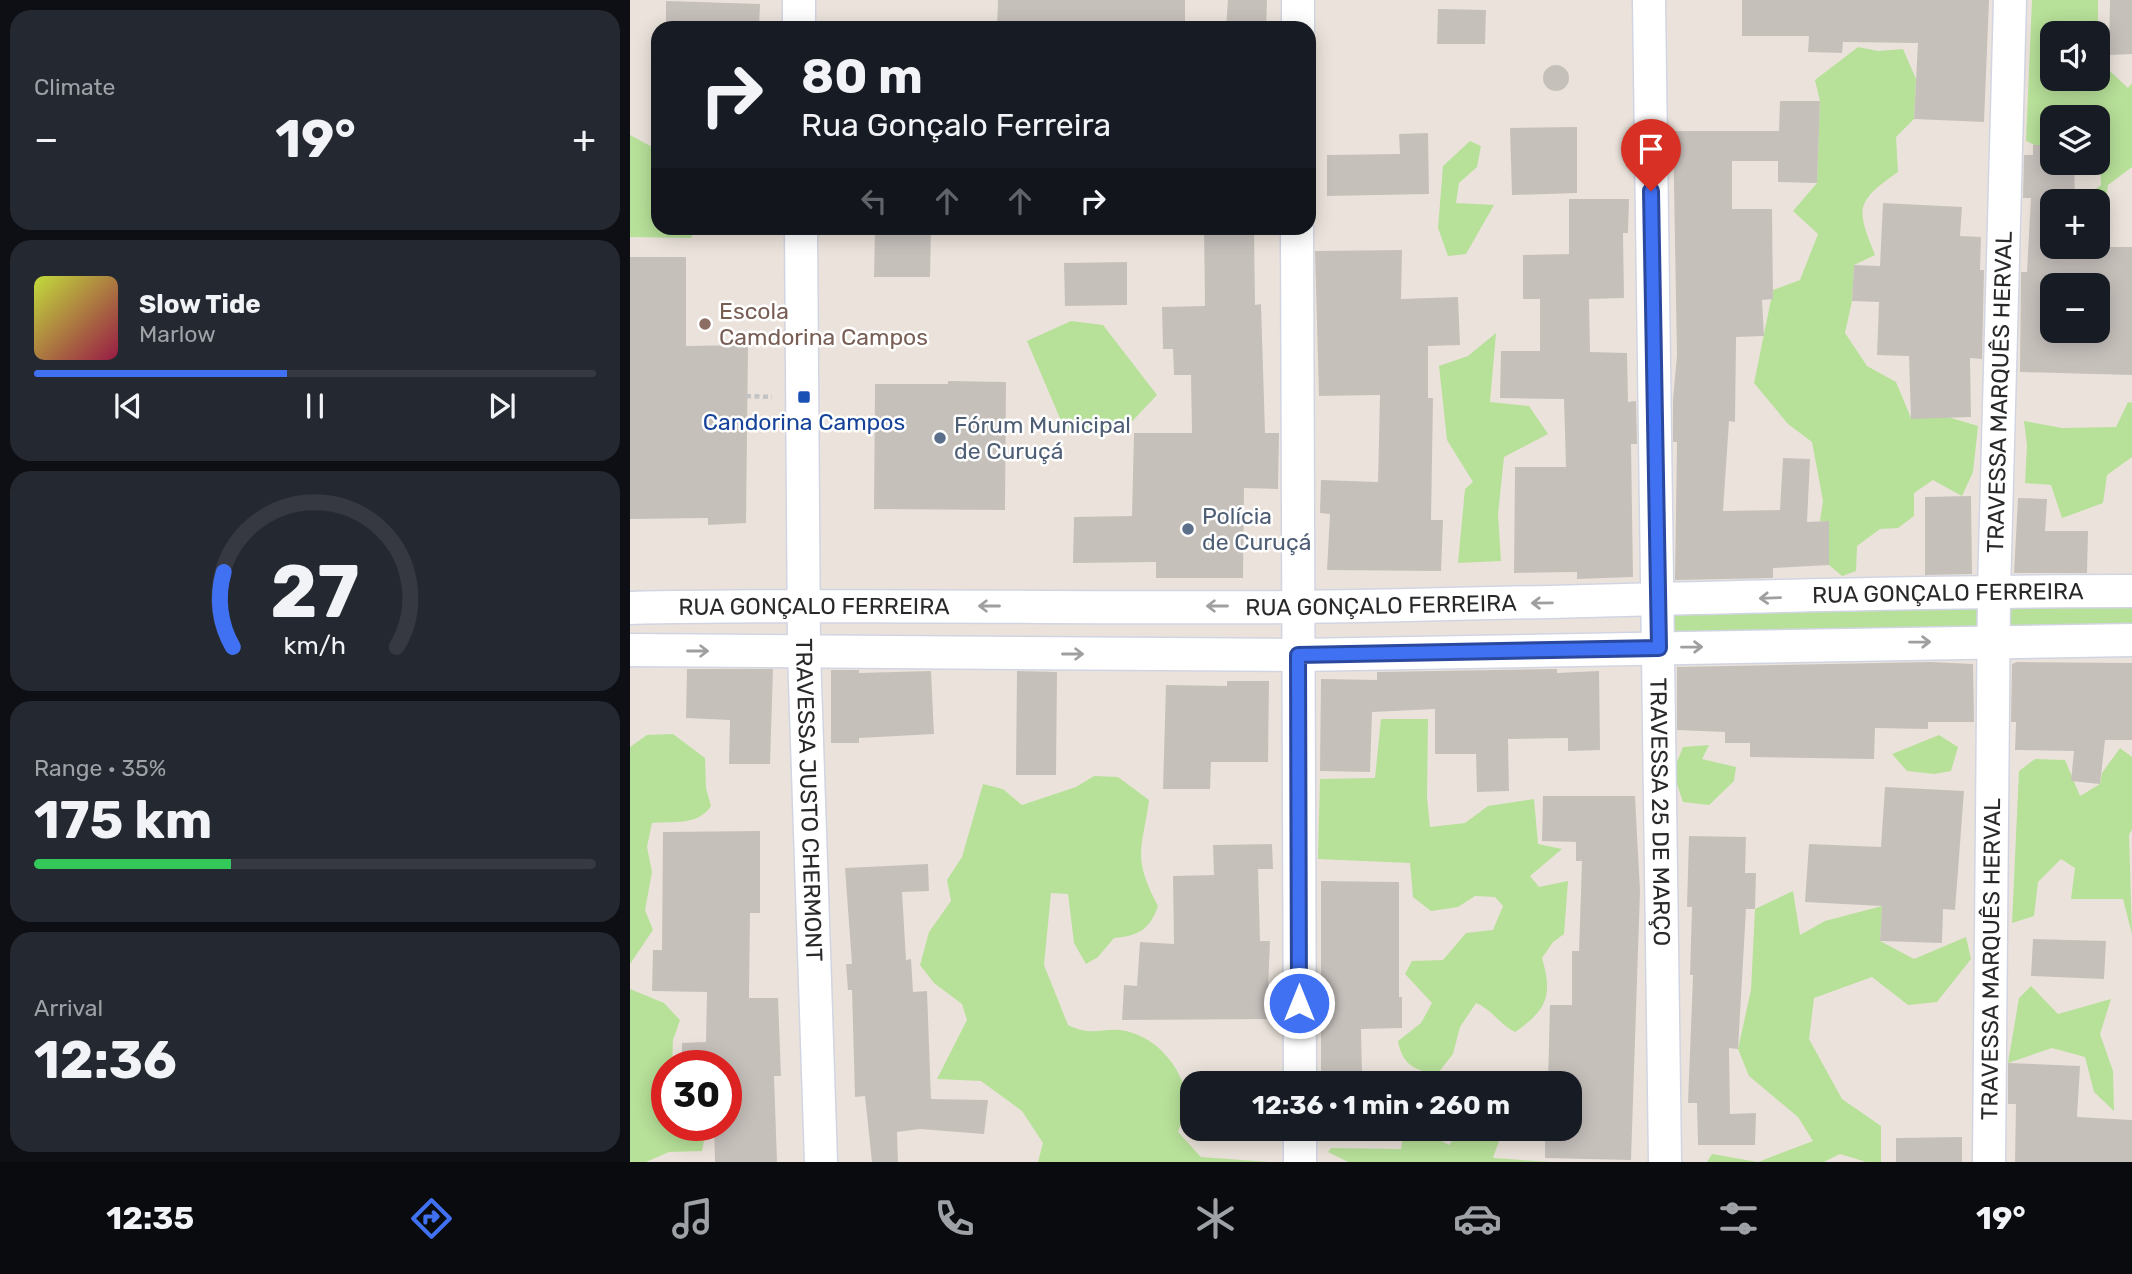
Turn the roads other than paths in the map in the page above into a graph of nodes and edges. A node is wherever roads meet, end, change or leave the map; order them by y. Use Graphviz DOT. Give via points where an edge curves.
graph roads {
  1 [pos="799,0"];
  2 [pos="1298,0"];
  3 [pos="1649,0"];
  4 [pos="2010,0"];
  5 [pos="799,21"];
  6 [pos="1298,21"];
  7 [pos="801,235"];
  8 [pos="1297,235"];
  9 [pos="1994,591"];
  10 [pos="2132,591"];
  11 [pos="1657,601"];
  12 [pos="805,604"];
  13 [pos="1297,607"];
  14 [pos="630,608"];
  15 [pos="1994,640"];
  16 [pos="2132,640"];
  17 [pos="1659,648"];
  18 [pos="630,650"];
  19 [pos="804,652"];
  20 [pos="1298,655"];
  21 [pos="1300,1071"];
  22 [pos="1300,1141"];
  23 [pos="821,1162"];
  24 [pos="1300,1162"];
  25 [pos="1665,1162"];
  26 [pos="1989,1162"];
  1 -- 5 [label="street"];
  2 -- 6 [label="street"];
  3 -- 11 [label="street, TRAVESSA 25 DE MARÇO"];
  4 -- 9 [label="street, TRAVESSA MARQUÊS HERVAL"];
  7 -- 12 [label="street, TRAVESSA JUSTO CHERMONT"];
  8 -- 13 [label="street"];
  9 -- 10 [label="street, RUA GONÇALO FERREIRA"];
  9 -- 11 [label="street, RUA GONÇALO FERREIRA, one-way"];
  9 -- 15 [label="street, TRAVESSA MARQUÊS HERVAL"];
  11 -- 13 [label="street, RUA GONÇALO FERREIRA, one-way"];
  11 -- 17 [label="street, TRAVESSA 25 DE MARÇO"];
  13 -- 12 [label="street, RUA GONÇALO FERREIRA, one-way"];
  12 -- 14 [label="street, RUA GONÇALO FERREIRA"];
  12 -- 19 [label="street, TRAVESSA JUSTO CHERMONT"];
  13 -- 20 [label="street"];
  15 -- 16 [label="street, RUA GONÇALO FERREIRA"];
  17 -- 15 [label="street, RUA GONÇALO FERREIRA, one-way"];
  15 -- 26 [label="street, TRAVESSA MARQUÊS HERVAL"];
  17 -- 20 [label="street, RUA GONÇALO FERREIRA"];
  17 -- 25 [label="street, TRAVESSA 25 DE MARÇO"];
  18 -- 19 [label="street, RUA GONÇALO FERREIRA, one-way"];
  19 -- 20 [label="street, RUA GONÇALO FERREIRA, one-way"];
  19 -- 23 [label="street, TRAVESSA JUSTO CHERMONT"];
  20 -- 21 [label="street"];
  22 -- 24 [label="street"];
}
